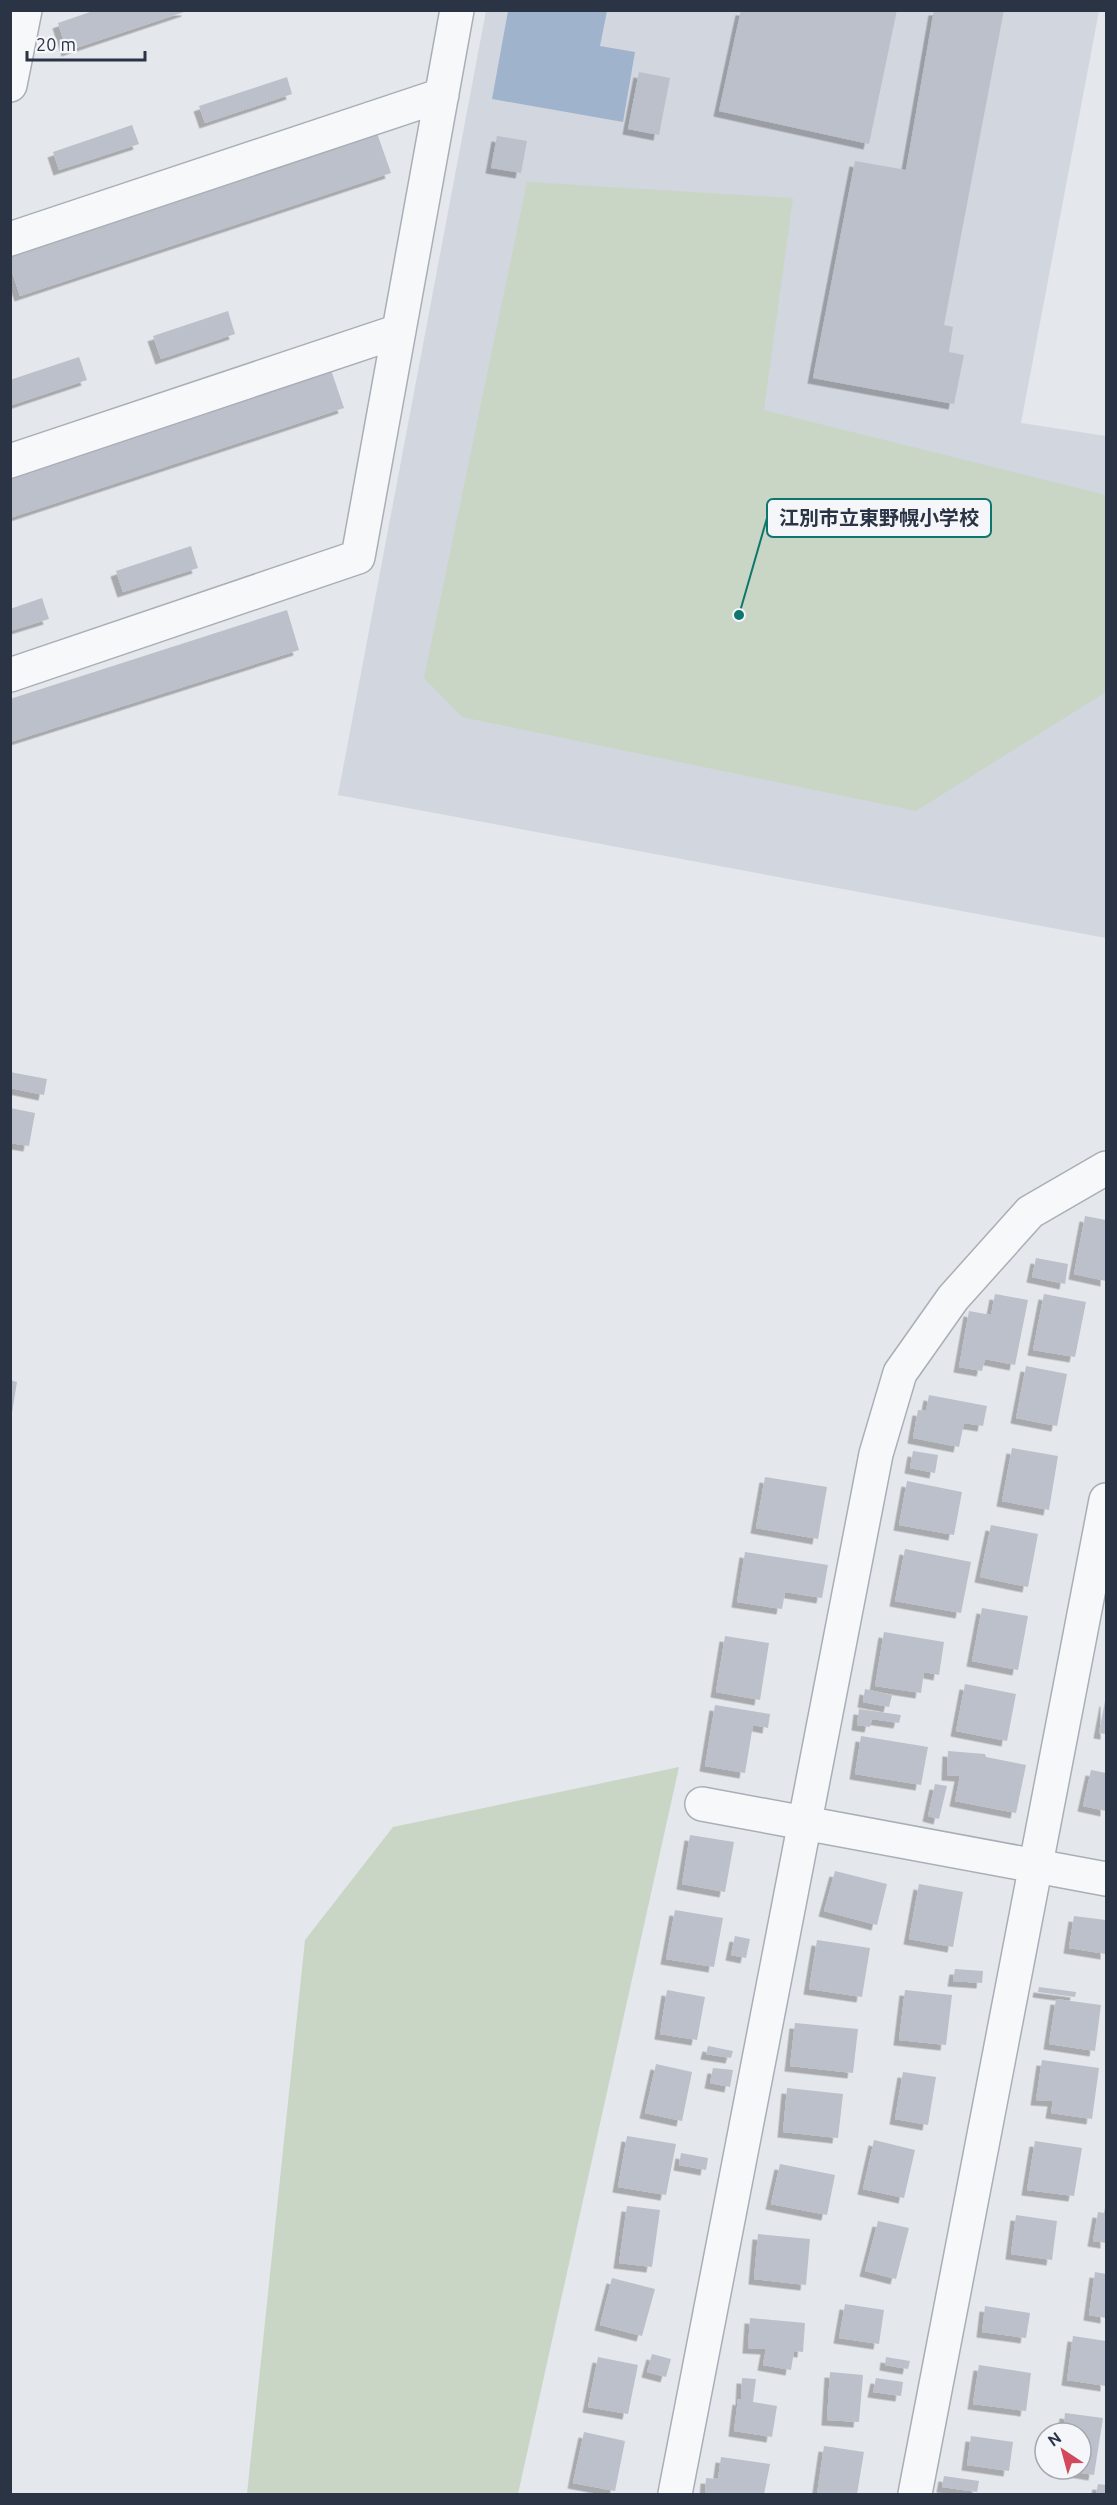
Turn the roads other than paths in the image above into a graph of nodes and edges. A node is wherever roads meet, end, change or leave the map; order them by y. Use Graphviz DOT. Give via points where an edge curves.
graph roads {
  1 [pos="457,10"];
  2 [pos="23,13"];
  3 [pos="10,85"];
  4 [pos="442,95"];
  5 [pos="10,240"];
  6 [pos="399,331"];
  7 [pos="10,461"];
  8 [pos="10,675"];
  9 [pos="1107,1168"];
  10 [pos="1107,1500"];
  11 [pos="702,1804"];
  12 [pos="804,1824"];
  13 [pos="1036,1866"];
  14 [pos="1107,1879"];
  15 [pos="675,2494"];
  16 [pos="915,2494"];
  1 -- 4 [label="street"];
  2 -- 3 [label="street"];
  4 -- 5 [label="street"];
  4 -- 6 [label="street"];
  6 -- 7 [label="street"];
  6 -- 8 [label="street" via="358,557"];
  9 -- 12 [label="street" via="1030,1212 953,1298 900,1373 876,1454"];
  10 -- 13 [label="street"];
  11 -- 12 [label="street"];
  12 -- 13 [label="street"];
  12 -- 15 [label="street"];
  13 -- 14 [label="street"];
  13 -- 16 [label="street"];
}
